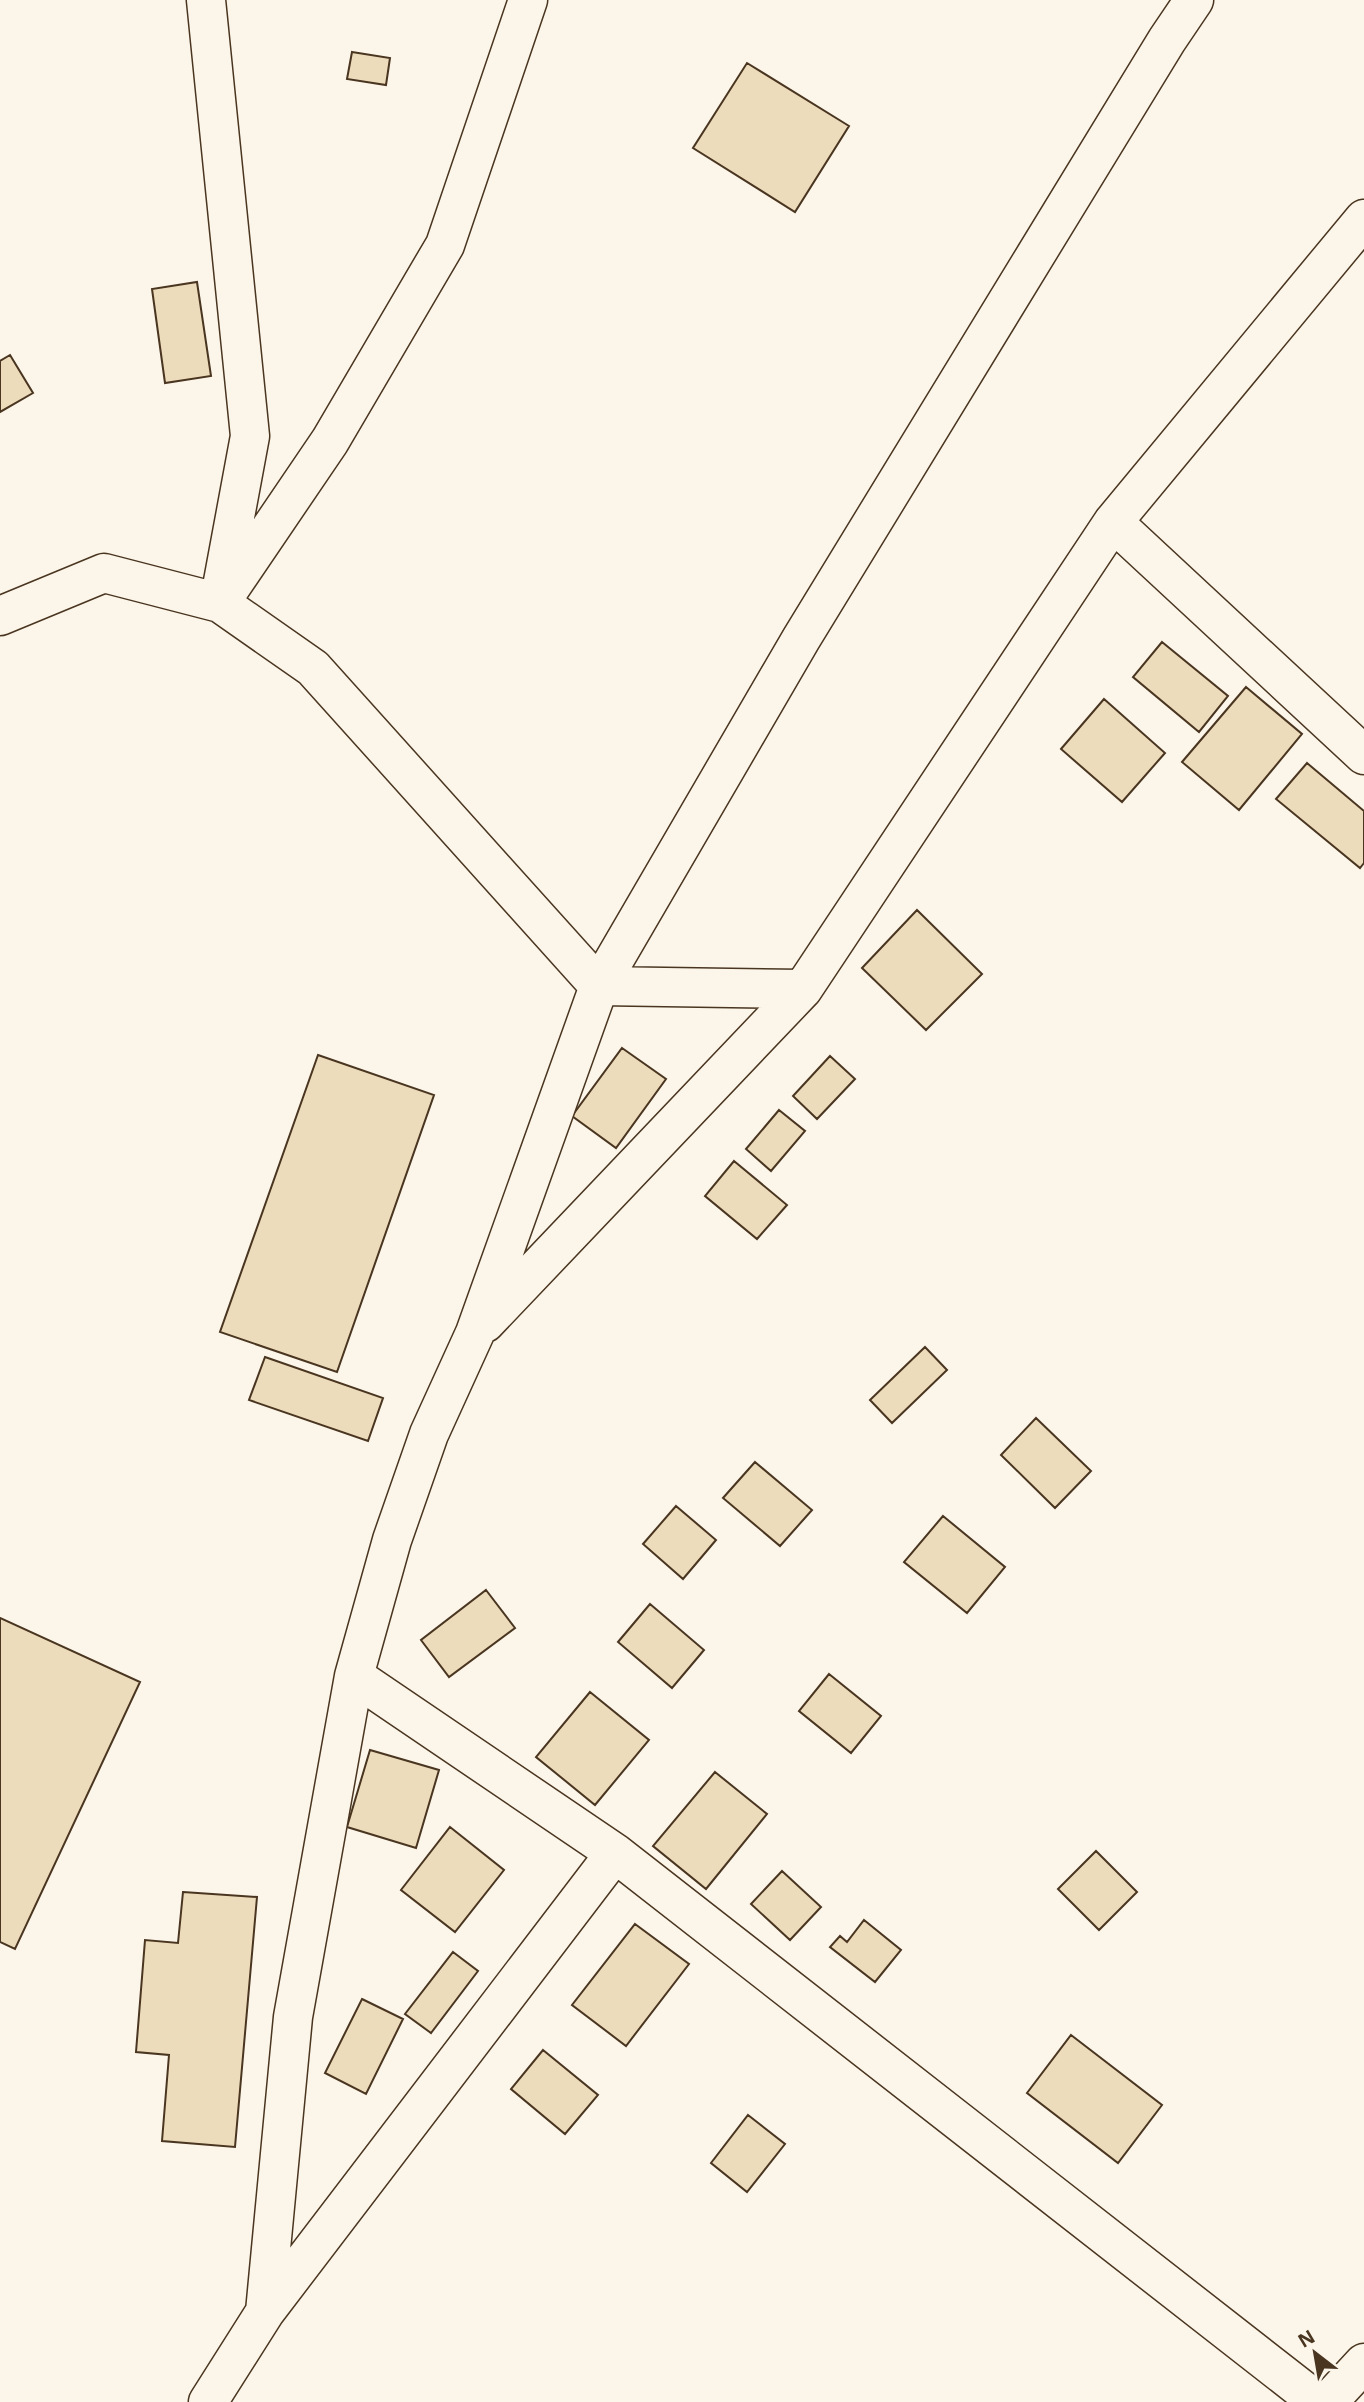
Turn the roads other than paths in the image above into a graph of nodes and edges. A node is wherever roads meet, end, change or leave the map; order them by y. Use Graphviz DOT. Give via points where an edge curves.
graph roads {
  1 [pos="206,0"];
  2 [pos="528,0"];
  3 [pos="1194,0"];
  4 [pos="1364,219"];
  5 [pos="1113,522"];
  6 [pos="220,603"];
  7 [pos="0,616"];
  8 [pos="1364,755"];
  9 [pos="598,986"];
  10 [pos="803,989"];
  11 [pos="475,1333"];
  12 [pos="355,1676"];
  13 [pos="615,1853"];
  14 [pos="265,2312"];
  15 [pos="1364,2363"];
  16 [pos="208,2402"];
  17 [pos="1318,2402"];
  18 [pos="1328,2402"];
  1 -- 6 [label="street" via="250,436"];
  2 -- 6 [label="street" via="445,245 330,441"];
  3 -- 9 [label="street" via="801,639"];
  4 -- 5 [label="street"];
  5 -- 8 [label="street"];
  5 -- 10 [label="street"];
  6 -- 7 [label="street" via="104,573"];
  6 -- 9 [label="street" via="313,668"];
  9 -- 10 [label="street"];
  9 -- 11 [label="street"];
  10 -- 11 [label="street"];
  11 -- 12 [label="street" via="429,1434"];
  12 -- 13 [label="street"];
  12 -- 14 [label="street" via="293,2017"];
  13 -- 14 [label="street"];
  13 -- 17 [label="street"];
  14 -- 16 [label="street"];
  15 -- 18 [label="street"];
}
